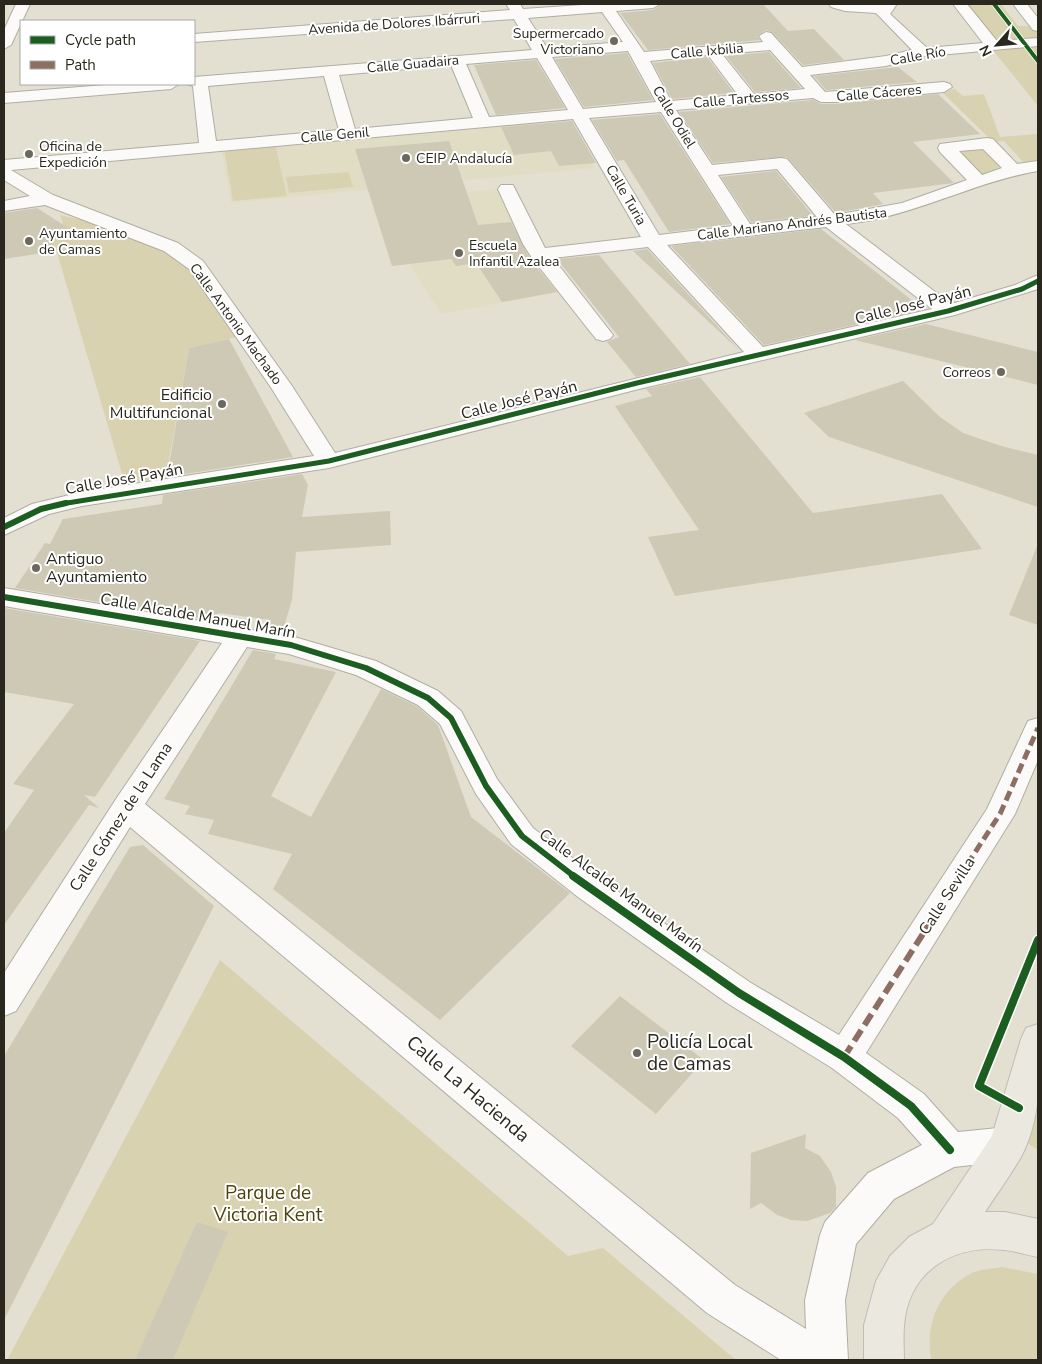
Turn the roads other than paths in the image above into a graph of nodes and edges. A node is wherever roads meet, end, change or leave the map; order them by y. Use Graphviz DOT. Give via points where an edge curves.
graph roads {
  1 [pos="23,4"];
  2 [pos="653,4"];
  3 [pos="836,4"];
  4 [pos="960,4"];
  5 [pos="1020,4"];
  6 [pos="605,6"];
  7 [pos="886,7"];
  8 [pos="516,9"];
  9 [pos="1038,27"];
  10 [pos="195,38"];
  11 [pos="1038,42"];
  12 [pos="4,46"];
  13 [pos="993,46"];
  14 [pos="20,51"];
  15 [pos="712,51"];
  16 [pos="636,52"];
  17 [pos="4,53"];
  18 [pos="542,53"];
  19 [pos="456,60"];
  20 [pos="922,62"];
  21 [pos="330,70"];
  22 [pos="798,72"];
  23 [pos="197,82"];
  24 [pos="160,85"];
  25 [pos="816,93"];
  26 [pos="4,98"];
  27 [pos="749,98"];
  28 [pos="665,106"];
  29 [pos="578,114"];
  30 [pos="483,122"];
  31 [pos="348,133"];
  32 [pos="208,147"];
  33 [pos="4,165"];
  34 [pos="1038,166"];
  35 [pos="1013,170"];
  36 [pos="706,171"];
  37 [pos="4,173"];
  38 [pos="979,182"];
  39 [pos="507,189"];
  40 [pos="47,199"];
  41 [pos="4,206"];
  42 [pos="830,221"];
  43 [pos="745,230"];
  44 [pos="653,241"];
  45 [pos="539,254"];
  46 [pos="1038,281"];
  47 [pos="948,311"];
  48 [pos="603,335"];
  49 [pos="759,356"];
  50 [pos="329,461"];
  51 [pos="4,527"];
  52 [pos="4,597"];
  53 [pos="241,635"];
  54 [pos="1038,728"];
  55 [pos="127,807"];
  56 [pos="4,1001"];
  57 [pos="1038,1040"];
  58 [pos="844,1057"];
  59 [pos="1008,1144"];
  60 [pos="950,1150"];
  61 [pos="947,1236"];
  62 [pos="1038,1238"];
  63 [pos="818,1360"];
  64 [pos="828,1360"];
  65 [pos="884,1360"];
  1 -- 12 [label="street"];
  2 -- 6 [label="street, Avenida de Dolores Ibárruri"];
  3 -- 7 [label="street" via="844,8"];
  4 -- 13 [label="street"];
  5 -- 9 [label="street"];
  6 -- 8 [label="street, Avenida de Dolores Ibárruri"];
  6 -- 16 [label="street, Calle Odiel"];
  7 -- 20 [label="street" via="884,15"];
  8 -- 10 [label="street, Avenida de Dolores Ibárruri"];
  8 -- 18 [label="street, Calle Turia"];
  11 -- 13 [label="street, Calle Río"];
  13 -- 20 [label="street, Calle Río"];
  14 -- 17 [label="street"];
  15 -- 16 [label="street, Calle Ixbilia"];
  15 -- 22 [label="street, Calle Ixbilia" via="770,40"];
  15 -- 27 [label="street"];
  16 -- 18 [label="street, Calle Guadaira"];
  16 -- 28 [label="street, Calle Odiel"];
  18 -- 19 [label="street, Calle Guadaira"];
  18 -- 29 [label="street, Calle Turia"];
  19 -- 21 [label="street, Calle Guadaira"];
  19 -- 30 [label="street"];
  20 -- 22 [label="street, Calle Río" via="886,62"];
  20 -- 25 [label="street, Calle Cáceres" via="944,87 831,98"];
  21 -- 23 [label="street, Calle Guadaira"];
  21 -- 31 [label="street"];
  22 -- 25 [label="street"];
  23 -- 32 [label="street"];
  24 -- 26 [label="street"];
  25 -- 27 [label="street, Calle Tartessos"];
  27 -- 28 [label="street, Calle Tartessos"];
  28 -- 29 [label="street, Calle Genil"];
  28 -- 36 [label="street, Calle Odiel"];
  29 -- 30 [label="street, Calle Genil"];
  29 -- 44 [label="street, Calle Turia"];
  30 -- 31 [label="street, Calle Genil"];
  31 -- 32 [label="street, Calle Genil"];
  32 -- 33 [label="street, Calle Genil"];
  34 -- 35 [label="street, Calle Mariano Andrés Bautista"];
  35 -- 38 [label="street, Calle Mariano Andrés Bautista"];
  35 -- 38 [label="street" via="987,143 946,148"];
  36 -- 42 [label="street" via="781,163"];
  36 -- 43 [label="street, Calle Odiel"];
  37 -- 40 [label="street, Calle Antonio Machado"];
  38 -- 42 [label="street, Calle Mariano Andrés Bautista" via="907,207"];
  39 -- 45 [label="street"];
  40 -- 41 [label="street"];
  40 -- 50 [label="street, Calle Antonio Machado" via="171,247 196,265"];
  42 -- 43 [label="street, Calle Mariano Andrés Bautista"];
  42 -- 47 [label="street"];
  43 -- 44 [label="street, Calle Mariano Andrés Bautista"];
  44 -- 45 [label="street, Calle Mariano Andrés Bautista"];
  44 -- 49 [label="street, Calle Turia"];
  45 -- 48 [label="street"];
  46 -- 47 [label="street, Calle José Payán" via="1022,289"];
  47 -- 49 [label="street, Calle José Payán"];
  49 -- 50 [label="street, Calle José Payán"];
  50 -- 51 [label="street, Calle José Payán" via="82,499 41,509"];
  52 -- 53 [label="street, Calle Alcalde Manuel Marín"];
  53 -- 55 [label="street, Calle Gómez de la Lama"];
  53 -- 58 [label="street, Calle Alcalde Manuel Marín" via="291,645 366,668 428,698 451,718 486,786 522,836 589,888 739,993"];
  54 -- 58 [label="street, Calle Sevilla" via="1000,814"];
  55 -- 56 [label="street, Calle Gómez de la Lama"];
  55 -- 63 [label="street, Calle La Hacienda" via="721,1299"];
  57 -- 59 [label="main road"];
  58 -- 60 [label="street, Calle Alcalde Manuel Marín" via="911,1106"];
  59 -- 60 [label="street"];
  59 -- 61 [label="main road"];
  60 -- 64 [label="street" via="881,1186 839,1235 825,1300"];
  61 -- 62 [label="main road" via="970,1230 995,1229"];
  61 -- 65 [label="main road" via="925,1248 907,1265 893,1287 885,1313"];
}
